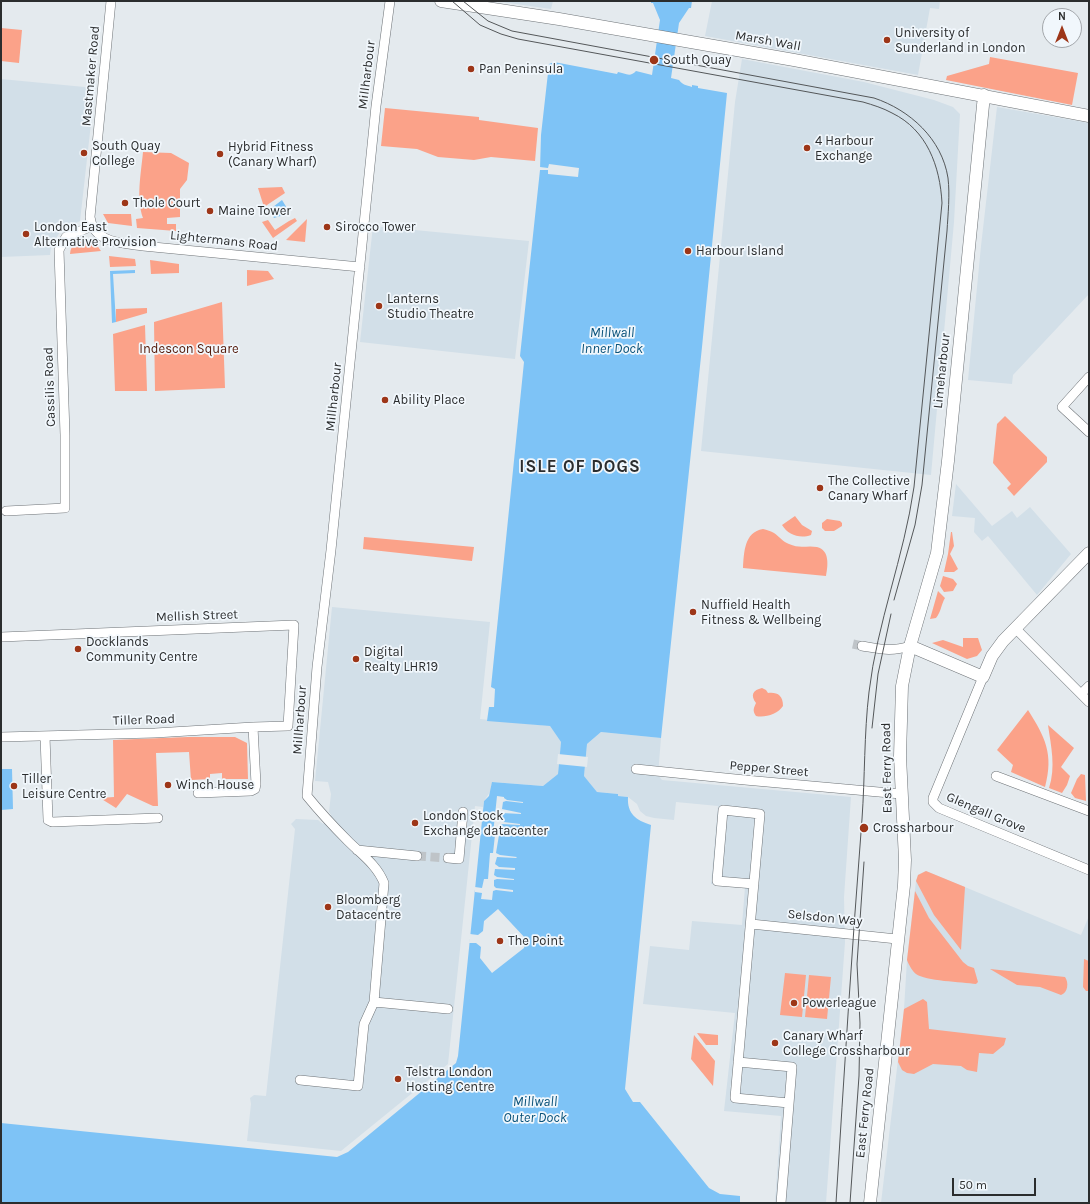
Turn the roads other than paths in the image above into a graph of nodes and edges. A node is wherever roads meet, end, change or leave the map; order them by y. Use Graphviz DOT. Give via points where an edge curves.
graph roads {
  1 [pos="111,1"];
  2 [pos="390,1"];
  3 [pos="441,1"];
  4 [pos="984,95"];
  5 [pos="1089,116"];
  6 [pos="92,226"];
  7 [pos="360,267"];
  8 [pos="1089,377"];
  9 [pos="1089,432"];
  10 [pos="6,511"];
  11 [pos="1089,553"];
  12 [pos="1015,628"];
  13 [pos="1,637"];
  14 [pos="862,646"];
  15 [pos="910,646"];
  16 [pos="983,677"];
  17 [pos="1089,686"];
  18 [pos="1081,694"];
  19 [pos="1089,702"];
  20 [pos="288,726"];
  21 [pos="253,727"];
  22 [pos="45,736"];
  23 [pos="1,737"];
  24 [pos="636,768"];
  25 [pos="996,776"];
  26 [pos="198,793"];
  27 [pos="901,794"];
  28 [pos="1089,811"];
  29 [pos="463,812"];
  30 [pos="158,818"];
  31 [pos="357,850"];
  32 [pos="417,856"];
  33 [pos="448,858"];
  34 [pos="1089,870"];
  35 [pos="754,884"];
  36 [pos="750,924"];
  37 [pos="897,939"];
  38 [pos="374,1002"];
  39 [pos="448,1009"];
  40 [pos="738,1062"];
  41 [pos="300,1080"];
  42 [pos="789,1103"];
  43 [pos="781,1203"];
  44 [pos="870,1203"];
  1 -- 6 [label="street, Mastmaker Road" via="90,217"];
  2 -- 7 [label="street, Millharbour" via="376,106"];
  3 -- 4 [label="street, Marsh Wall" via="559,19"];
  4 -- 5 [label="street, Marsh Wall"];
  4 -- 15 [label="street, Limeharbour" via="937,553"];
  6 -- 7 [label="street, Lightermans Road" via="99,235 112,242"];
  6 -- 10 [label="street, Cassilis Road" via="66,237 59,250 65,508"];
  7 -- 31 [label="street, Millharbour" via="332,550 317,667 307,796"];
  8 -- 9 [label="street" via="1062,407"];
  11 -- 12 [label="street"];
  12 -- 16 [label="street" via="992,656"];
  12 -- 18 [label="street"];
  13 -- 20 [label="street, Mellish Street" via="294,625"];
  14 -- 15 [label="street" via="889,650"];
  15 -- 16 [label="street"];
  15 -- 27 [label="street, East Ferry Road" via="902,686"];
  16 -- 34 [label="street, Glengall Grove" via="933,802 939,808"];
  17 -- 18 [label="street"];
  18 -- 19 [label="street"];
  20 -- 21 [label="street, Tiller Road"];
  21 -- 22 [label="street, Tiller Road"];
  21 -- 26 [label="street" via="255,789"];
  22 -- 23 [label="street, Tiller Road"];
  22 -- 30 [label="street" via="48,820 52,822"];
  24 -- 27 [label="street, Pepper Street"];
  25 -- 28 [label="street"];
  27 -- 37 [label="street, East Ferry Road" via="905,860"];
  29 -- 33 [label="street" via="459,859"];
  31 -- 32 [label="street"];
  31 -- 38 [label="street" via="380,873 384,883"];
  35 -- 35 [label="street" via="760,814 723,810 717,881"];
  35 -- 36 [label="street"];
  36 -- 37 [label="street, Selsdon Way"];
  36 -- 40 [label="street"];
  37 -- 44 [label="street, East Ferry Road"];
  38 -- 39 [label="street"];
  38 -- 41 [label="street" via="364,1024 358,1086"];
  40 -- 42 [label="street" via="735,1098"];
  40 -- 42 [label="street" via="792,1067"];
  42 -- 43 [label="street"];
}
